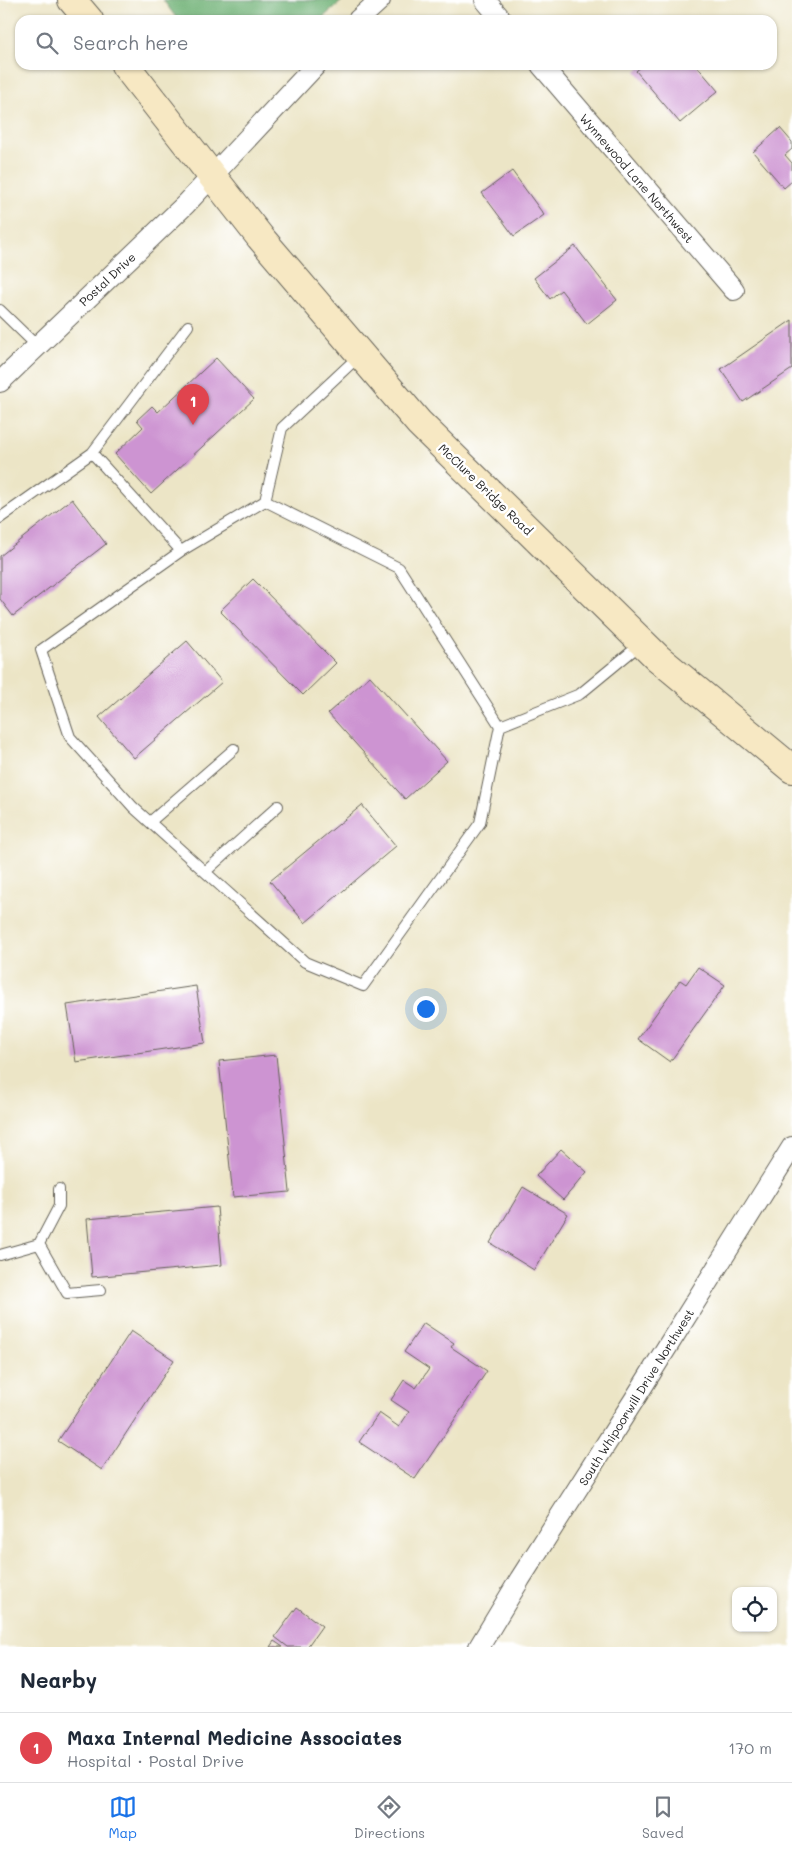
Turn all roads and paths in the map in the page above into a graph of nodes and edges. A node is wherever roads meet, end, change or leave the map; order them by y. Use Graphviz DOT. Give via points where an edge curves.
graph roads {
  1 [pos="72,0"];
  2 [pos="380,0"];
  3 [pos="485,0"];
  4 [pos="85,15"];
  5 [pos="364,15"];
  6 [pos="498,15"];
  7 [pos="129,70"];
  8 [pos="311,70"];
  9 [pos="545,70"];
  10 [pos="213,176"];
  11 [pos="734,290"];
  12 [pos="0,310"];
  13 [pos="188,326"];
  14 [pos="37,346"];
  15 [pos="360,354"];
  16 [pos="0,382"];
  17 [pos="92,453"];
  18 [pos="265,501"];
  19 [pos="0,518"];
  20 [pos="182,551"];
  21 [pos="642,642"];
  22 [pos="500,726"];
  23 [pos="234,749"];
  24 [pos="792,769"];
  25 [pos="278,806"];
  26 [pos="150,822"];
  27 [pos="205,872"];
  28 [pos="792,1146"];
  29 [pos="59,1189"];
  30 [pos="39,1244"];
  31 [pos="0,1255"];
  32 [pos="101,1290"];
  33 [pos="479,1647"];
  1 -- 4 [label="street"];
  2 -- 5 [label="street"];
  3 -- 6 [label="street"];
  7 -- 10 [label="street, McClure Bridge Road"];
  8 -- 10 [label="street, Postal Drive"];
  9 -- 11 [label="street, Wynnewood Lane Northwest"];
  10 -- 14 [label="street, Postal Drive"];
  10 -- 15 [label="street, McClure Bridge Road" via="260,237"];
  12 -- 14 [label="lane"];
  13 -- 17 [label="lane"];
  14 -- 16 [label="street, Postal Drive"];
  15 -- 18 [label="lane" via="282,428"];
  15 -- 21 [label="street, McClure Bridge Road" via="419,423"];
  17 -- 19 [label="lane"];
  17 -- 20 [label="lane"];
  18 -- 20 [label="lane"];
  18 -- 22 [label="lane" via="399,568"];
  20 -- 26 [label="lane" via="41,650 70,738"];
  21 -- 22 [label="lane" via="580,694"];
  21 -- 24 [label="street, McClure Bridge Road"];
  22 -- 27 [label="lane" via="480,822 363,986 305,962"];
  23 -- 26 [label="lane"];
  25 -- 27 [label="lane"];
  26 -- 27 [label="lane"];
  28 -- 33 [label="street, South Whipoorwill Drive Northwest"];
  29 -- 30 [label="lane" via="59,1206"];
  30 -- 31 [label="lane"];
  30 -- 32 [label="lane" via="67,1292"];
}
